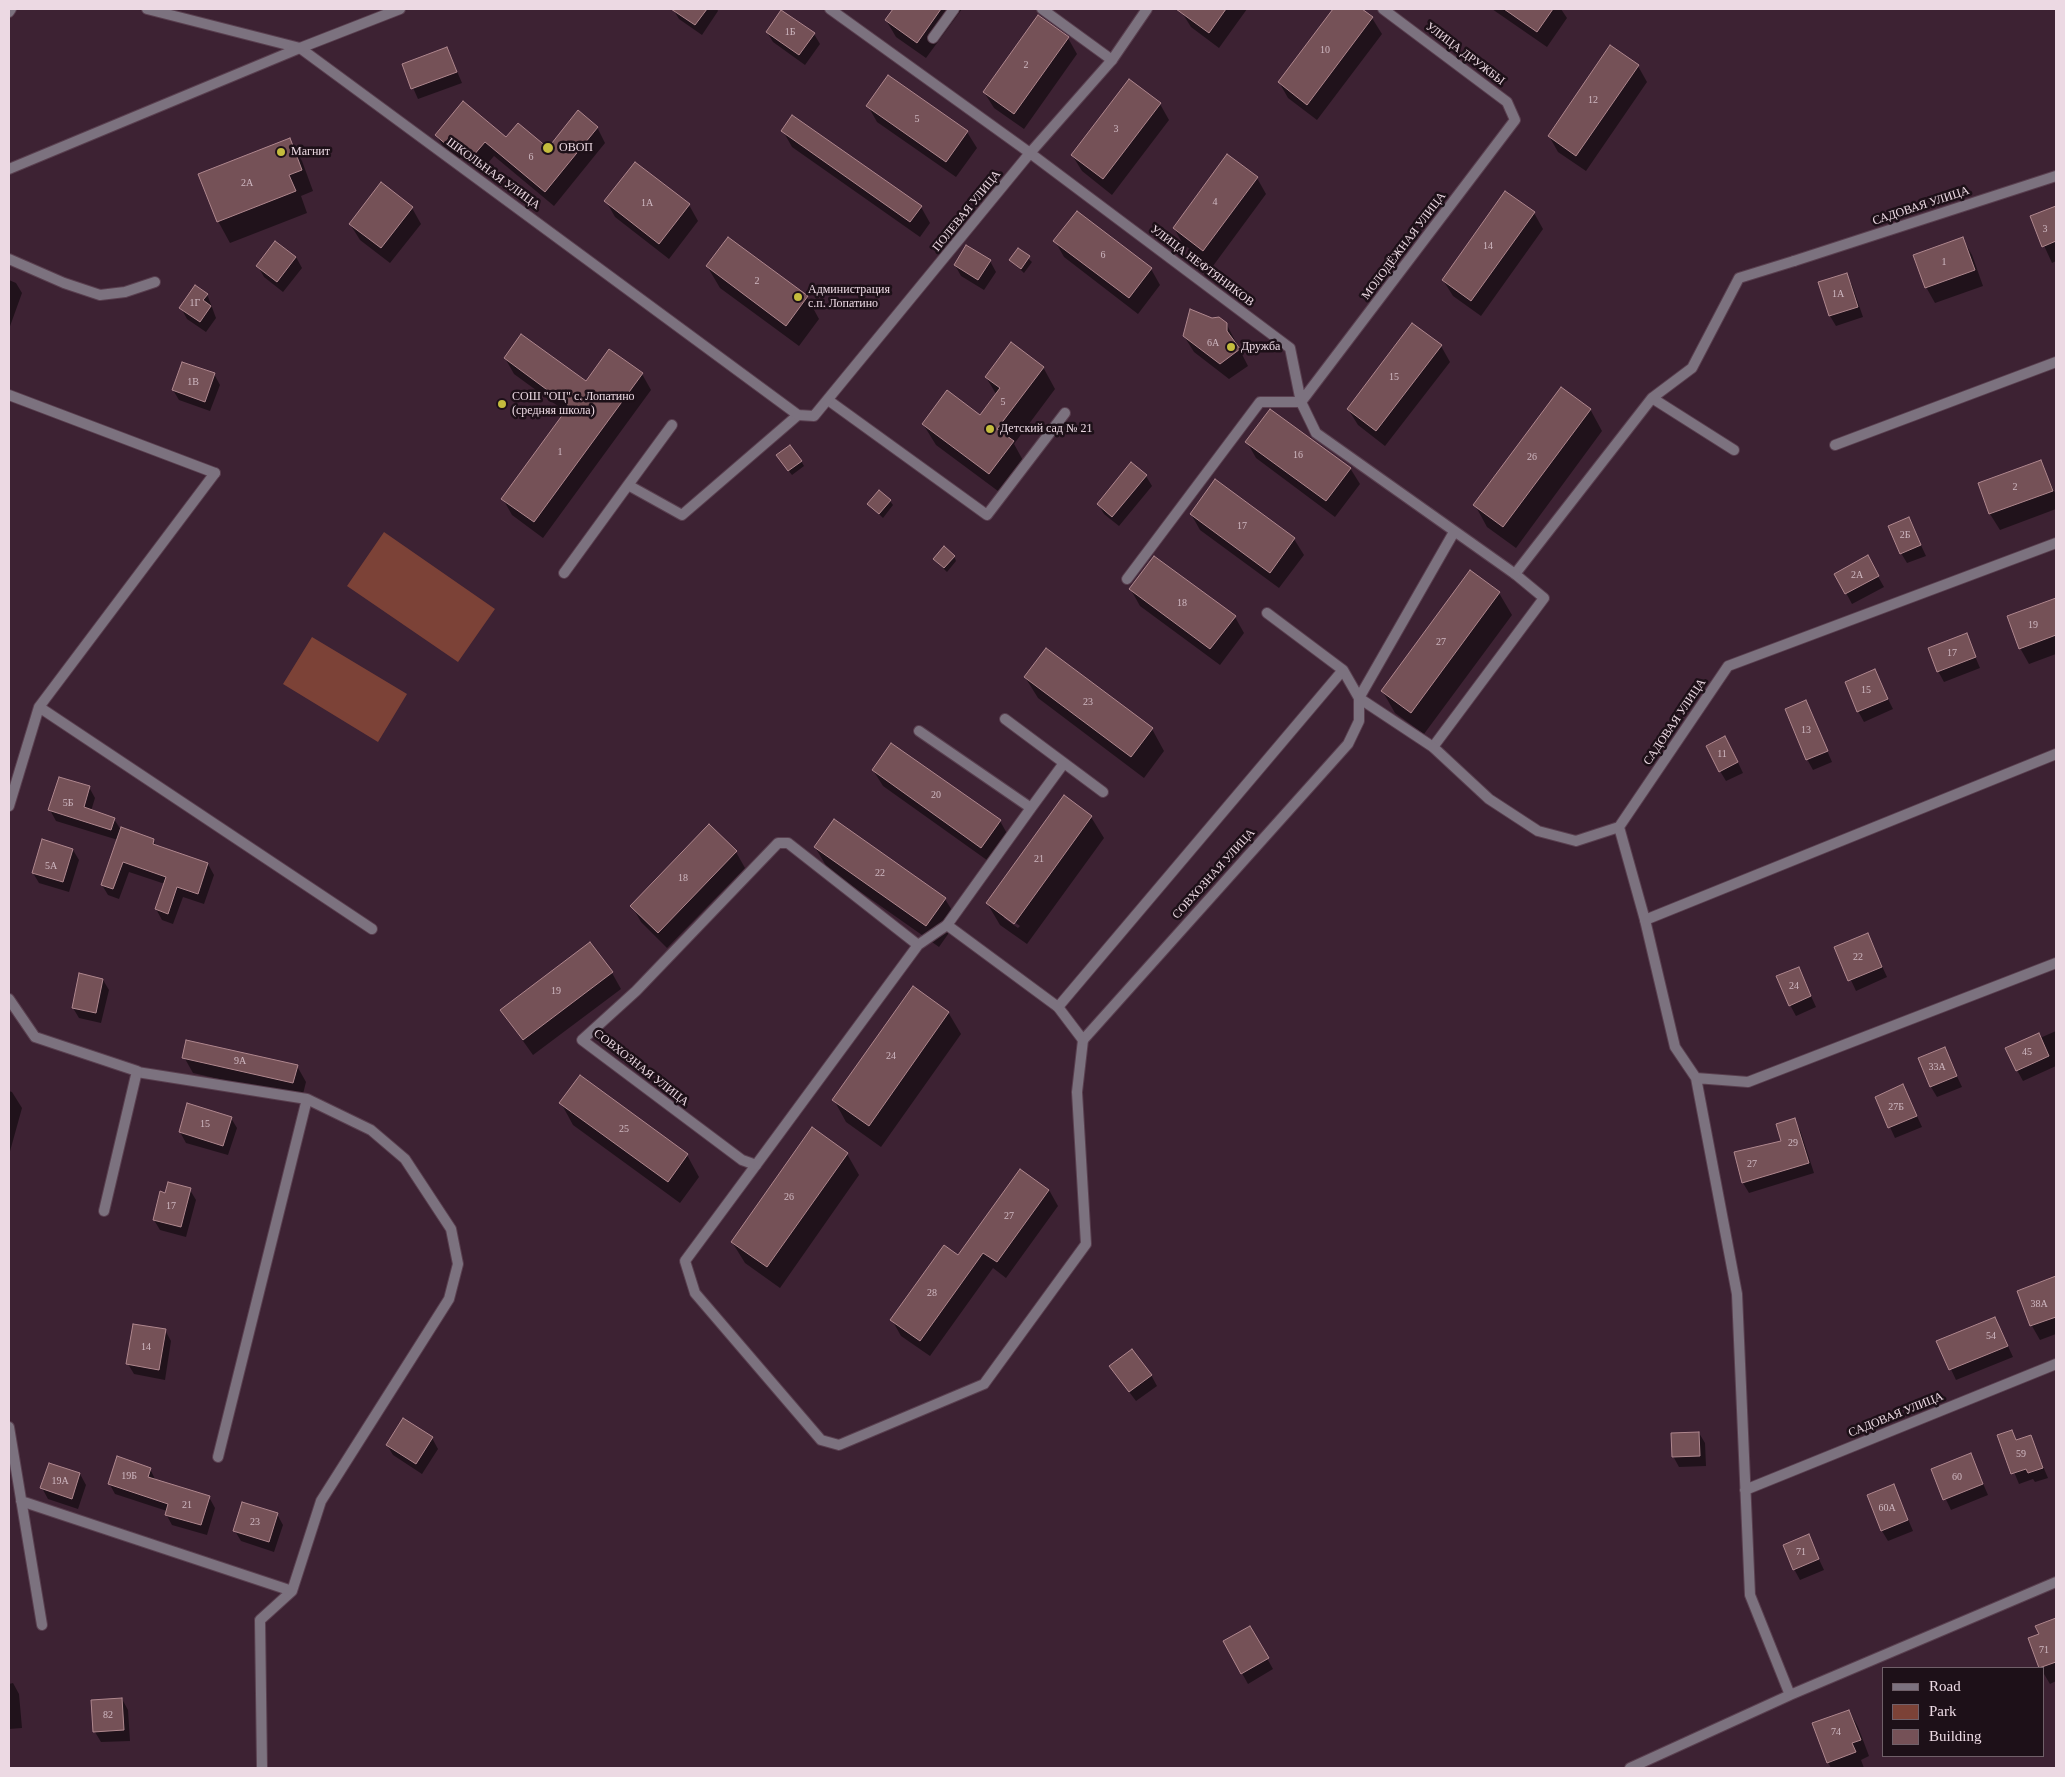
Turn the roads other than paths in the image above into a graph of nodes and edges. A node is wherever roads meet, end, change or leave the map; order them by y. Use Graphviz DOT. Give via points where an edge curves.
graph roads {
  1 [pos="11,9"];
  2 [pos="147,9"];
  3 [pos="400,9"];
  4 [pos="830,9"];
  5 [pos="954,9"];
  6 [pos="1042,9"];
  7 [pos="1147,9"];
  8 [pos="1383,9"];
  9 [pos="9,12"];
  10 [pos="933,38"];
  11 [pos="300,48"];
  12 [pos="1112,60"];
  13 [pos="1507,102"];
  14 [pos="1030,153"];
  15 [pos="9,169"];
  16 [pos="2056,176"];
  17 [pos="9,259"];
  18 [pos="155,282"];
  19 [pos="2056,362"];
  20 [pos="9,395"];
  21 [pos="1652,398"];
  22 [pos="828,400"];
  23 [pos="1301,402"];
  24 [pos="1065,413"];
  25 [pos="798,415"];
  26 [pos="672,425"];
  27 [pos="1835,445"];
  28 [pos="1734,450"];
  29 [pos="628,485"];
  30 [pos="1454,532"];
  31 [pos="2056,543"];
  32 [pos="564,573"];
  33 [pos="1515,574"];
  34 [pos="1127,579"];
  35 [pos="1268,613"];
  36 [pos="1342,670"];
  37 [pos="1359,698"];
  38 [pos="38,707"];
  39 [pos="1005,719"];
  40 [pos="919,731"];
  41 [pos="1433,747"];
  42 [pos="2056,754"];
  43 [pos="1064,763"];
  44 [pos="1103,792"];
  45 [pos="9,806"];
  46 [pos="1031,808"];
  47 [pos="1619,827"];
  48 [pos="1645,920"];
  49 [pos="946,925"];
  50 [pos="372,929"];
  51 [pos="918,945"];
  52 [pos="2056,963"];
  53 [pos="9,999"];
  54 [pos="1058,1007"];
  55 [pos="1083,1040"];
  56 [pos="136,1072"];
  57 [pos="1696,1078"];
  58 [pos="307,1099"];
  59 [pos="756,1165"];
  60 [pos="104,1211"];
  61 [pos="2056,1364"];
  62 [pos="9,1427"];
  63 [pos="218,1458"];
  64 [pos="1745,1490"];
  65 [pos="21,1501"];
  66 [pos="2056,1582"];
  67 [pos="292,1591"];
  68 [pos="42,1625"];
  69 [pos="1790,1695"];
  70 [pos="262,1768"];
  71 [pos="1630,1768"];
  1 -- 9 [label="street"];
  2 -- 11 [label="street, ШКОЛЬНАЯ УЛИЦА"];
  3 -- 11 [label="street"];
  4 -- 14 [label="street, УЛИЦА НЕФТЯНИКОВ"];
  5 -- 10 [label="street"];
  6 -- 12 [label="street"];
  7 -- 12 [label="street, ПОЛЕВАЯ УЛИЦА"];
  8 -- 13 [label="street, УЛИЦА ДРУЖБЫ"];
  11 -- 15 [label="street"];
  11 -- 25 [label="street, ШКОЛЬНАЯ УЛИЦА"];
  12 -- 14 [label="street, ПОЛЕВАЯ УЛИЦА"];
  13 -- 23 [label="street, МОЛОДЁЖНАЯ УЛИЦА" via="1515,120"];
  14 -- 22 [label="street, ПОЛЕВАЯ УЛИЦА"];
  14 -- 23 [label="street, УЛИЦА НЕФТЯНИКОВ" via="1290,348"];
  16 -- 21 [label="street, САДОВАЯ УЛИЦА" via="1739,278 1692,368"];
  17 -- 18 [label="street" via="100,295 125,292"];
  19 -- 27 [label="street"];
  20 -- 38 [label="street" via="215,473"];
  21 -- 28 [label="street"];
  21 -- 33 [label="street, САДОВАЯ УЛИЦА"];
  22 -- 24 [label="street" via="987,515"];
  22 -- 25 [label="street, ПОЛЕВАЯ УЛИЦА" via="814,416"];
  23 -- 30 [label="street, УЛИЦА НЕФТЯНИКОВ" via="1316,432"];
  23 -- 34 [label="street" via="1260,402"];
  25 -- 29 [label="street" via="682,515"];
  26 -- 29 [label="street"];
  29 -- 32 [label="street"];
  30 -- 33 [label="street, УЛИЦА НЕФТЯНИКОВ"];
  30 -- 37 [label="street, СОВХОЗНАЯ УЛИЦА"];
  31 -- 47 [label="street, САДОВАЯ УЛИЦА" via="1728,666"];
  33 -- 41 [label="street, УЛИЦА НЕФТЯНИКОВ" via="1544,598"];
  35 -- 36 [label="street"];
  36 -- 37 [label="street"];
  36 -- 54 [label="street"];
  37 -- 41 [label="street"];
  37 -- 55 [label="street, СОВХОЗНАЯ УЛИЦА" via="1359,721 1348,744"];
  38 -- 45 [label="street"];
  38 -- 50 [label="street"];
  39 -- 43 [label="street"];
  40 -- 46 [label="street"];
  41 -- 47 [label="street" via="1489,799 1538,831 1576,841"];
  42 -- 48 [label="street"];
  43 -- 44 [label="street"];
  43 -- 46 [label="street"];
  46 -- 49 [label="street"];
  47 -- 48 [label="street"];
  48 -- 57 [label="street" via="1675,1047"];
  49 -- 51 [label="street"];
  49 -- 54 [label="street"];
  51 -- 59 [label="street"];
  51 -- 59 [label="street, СОВХОЗНАЯ УЛИЦА" via="788,843 778,843 636,991 582,1040 742,1160"];
  52 -- 57 [label="street" via="1748,1082"];
  53 -- 56 [label="street" via="35,1037"];
  54 -- 55 [label="street"];
  55 -- 59 [label="street" via="1077,1092 1086,1244 984,1384 839,1445 821,1440 695,1293 685,1260"];
  56 -- 58 [label="street"];
  56 -- 60 [label="street"];
  57 -- 64 [label="street" via="1738,1294"];
  58 -- 63 [label="street"];
  58 -- 67 [label="street" via="371,1130 406,1159 451,1229 458,1264 449,1299 321,1501"];
  61 -- 64 [label="street, САДОВАЯ УЛИЦА"];
  62 -- 65 [label="street"];
  64 -- 69 [label="street" via="1750,1595"];
  65 -- 67 [label="street"];
  65 -- 68 [label="street"];
  66 -- 69 [label="street"];
  67 -- 70 [label="street" via="260,1620"];
  69 -- 71 [label="street"];
}
